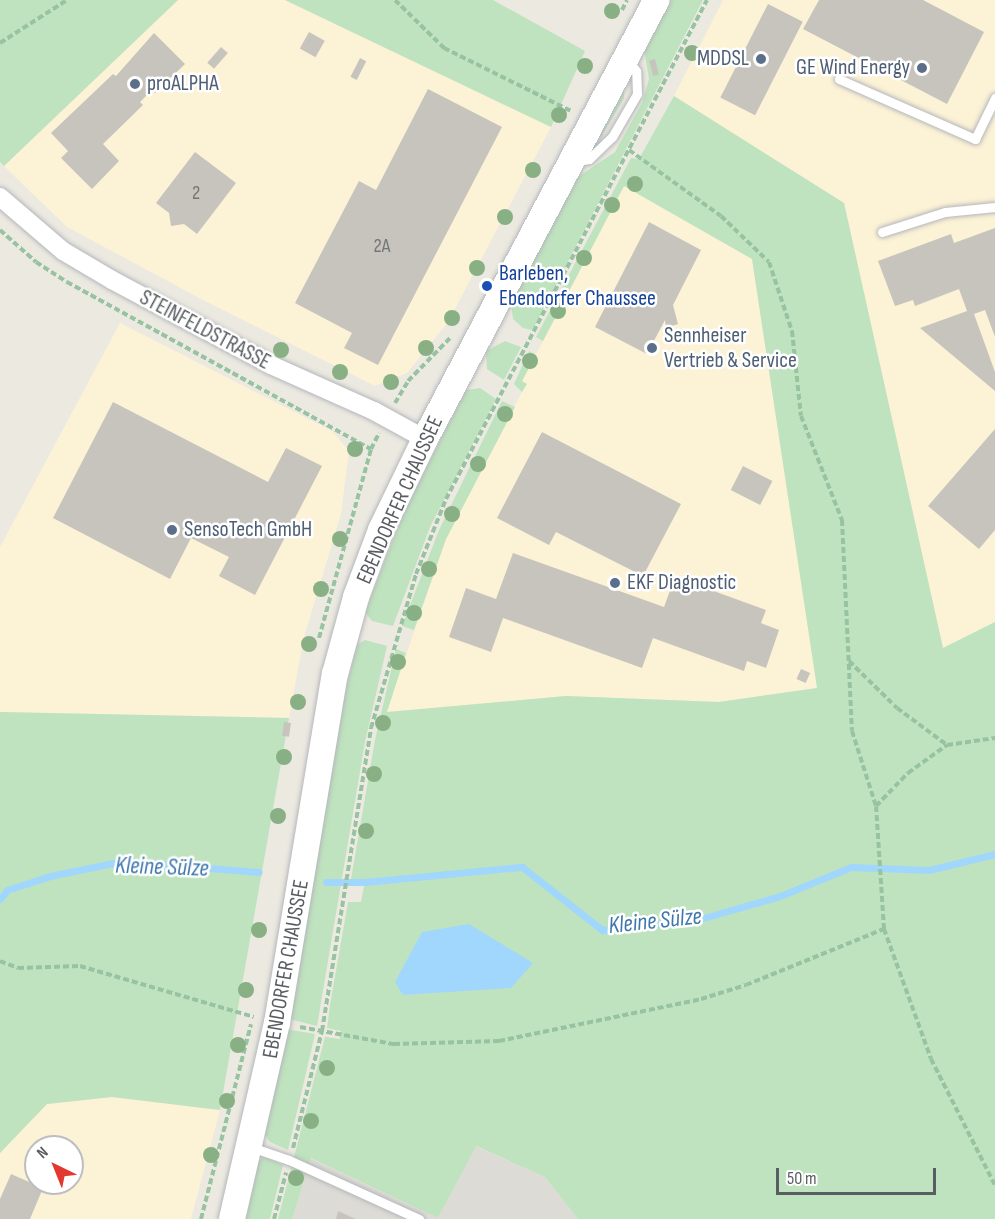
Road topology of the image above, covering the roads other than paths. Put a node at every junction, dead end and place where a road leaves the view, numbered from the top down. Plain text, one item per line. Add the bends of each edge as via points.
1 (656, 0) edge
2 (839, 79) dead end
3 (995, 98) edge
4 (0, 197) edge
5 (995, 207) edge
6 (882, 232) dead end
7 (425, 439) junction
8 (251, 1147) junction
9 (232, 1219) edge
10 (419, 1219) edge

1 - 7 main road, EBENDORFER CHAUSSEE
2 - 3 lane via 975,139
4 - 7 street, STEINFELDSTRASSE via 44,237 80,262 229,343
5 - 6 lane via 945,212
7 - 8 main road, EBENDORFER CHAUSSEE via 381,530 343,640 278,1023
8 - 9 main road, EBENDORFER CHAUSSEE
8 - 10 lane via 290,1160

